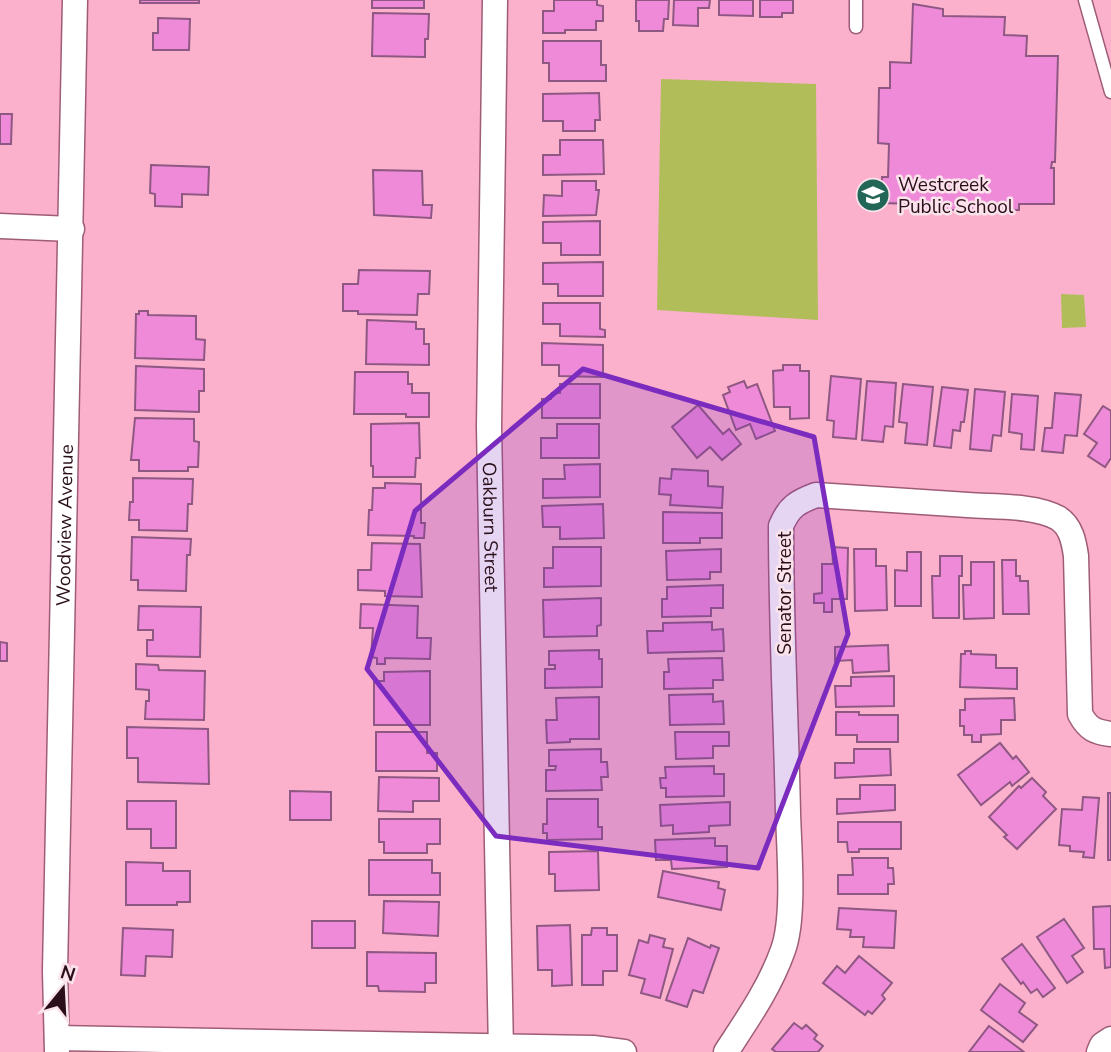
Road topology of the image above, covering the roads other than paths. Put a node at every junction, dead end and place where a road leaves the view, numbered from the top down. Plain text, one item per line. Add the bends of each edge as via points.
1 (75, 0) edge
2 (495, 0) edge
3 (856, 0) edge
4 (1085, 0) edge
5 (856, 27) dead end
6 (1111, 92) edge
7 (0, 226) edge
8 (72, 229) junction
9 (1111, 734) edge
10 (1111, 1039) edge
11 (57, 1045) edge
12 (501, 1050) edge
13 (624, 1052) edge
14 (726, 1052) edge
15 (1099, 1052) edge

1 - 8 street, Woodview Avenue
2 - 12 street, Oakburn Street via 489,427
3 - 5 lane
4 - 6 lane
7 - 8 street
8 - 11 street, Woodview Avenue
9 - 14 street, Senator Street via 1095,732 1080,714 1076,556 1066,524 1057,517 1005,508 817,495 799,501 781,526 788,929 773,972
10 - 15 street
11 - 12 street
12 - 13 street

